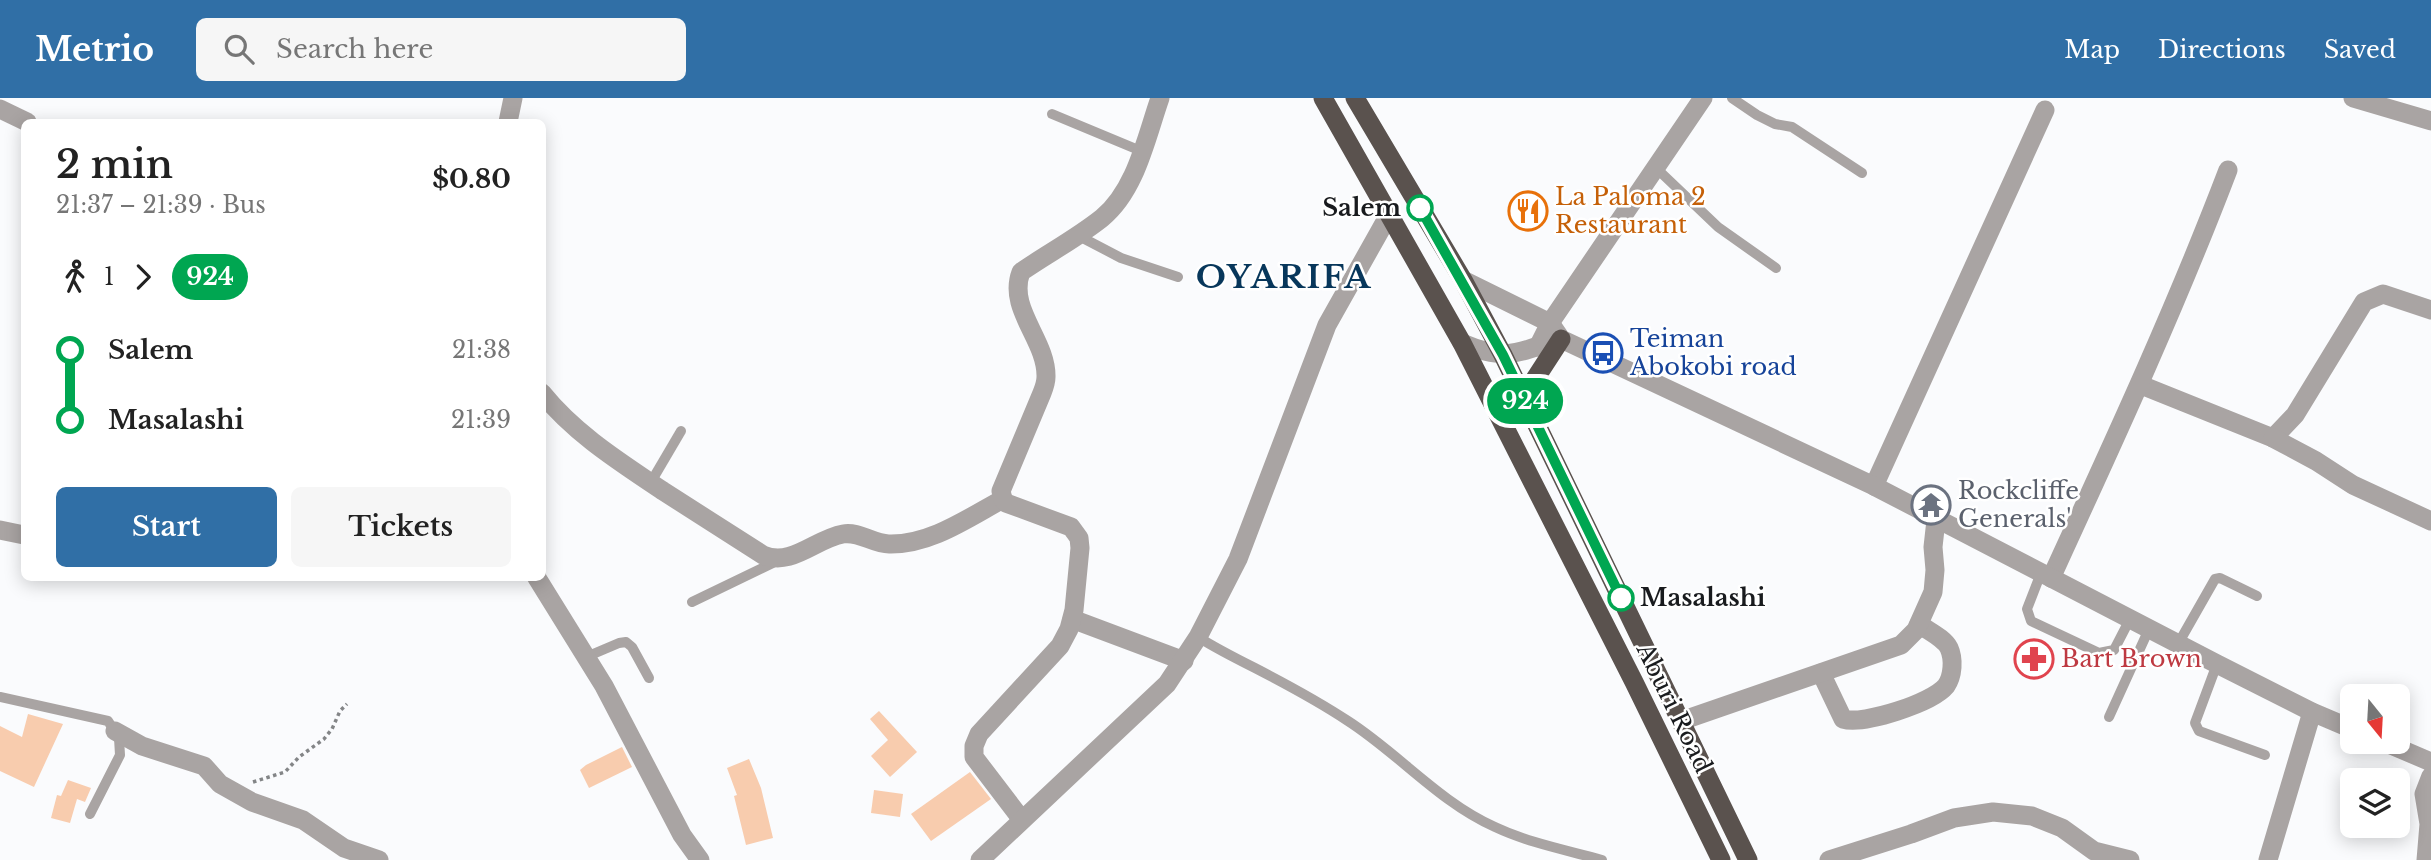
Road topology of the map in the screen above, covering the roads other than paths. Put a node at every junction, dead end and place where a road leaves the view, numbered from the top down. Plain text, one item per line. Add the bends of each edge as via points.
1 (513, 98) edge
2 (1160, 98) edge
3 (1323, 98) edge
4 (1355, 98) edge
5 (1703, 98) edge
6 (1732, 98) edge
7 (2353, 98) edge
8 (0, 110) edge
9 (2045, 110) dead end
10 (1052, 114) dead end
11 (21, 119) edge
12 (509, 119) edge
13 (2431, 121) edge
14 (1141, 151) junction
15 (1655, 167) junction
16 (2228, 170) dead end
17 (1862, 173) dead end
18 (1390, 213) junction
19 (1076, 235) junction
20 (1776, 268) dead end
21 (1178, 277) dead end
22 (1462, 280) junction
23 (2431, 310) edge
24 (1555, 331) junction
25 (1462, 343) junction
26 (1503, 355) junction
27 (2141, 385) junction
28 (546, 398) edge
29 (1528, 406) junction
30 (681, 431) dead end
31 (2273, 438) junction
32 (651, 482) junction
33 (1874, 486) junction
34 (1003, 499) junction
35 (1937, 520) junction
36 (2431, 521) edge
37 (0, 530) edge
38 (21, 534) edge
39 (783, 559) junction
40 (2046, 575) junction
41 (539, 581) edge
42 (2257, 596) dead end
43 (692, 602) dead end
44 (1072, 619) junction
45 (2130, 619) junction
46 (1919, 624) junction
47 (2148, 629) junction
48 (1198, 637) junction
49 (2178, 644) junction
50 (586, 657) junction
51 (1184, 661) junction
52 (2217, 664) junction
53 (1821, 673) junction
54 (649, 678) dead end
55 (0, 697) edge
56 (2312, 712) junction
57 (2109, 717) dead end
58 (1681, 721) junction
59 (2340, 724) edge
60 (115, 731) junction
61 (2410, 753) edge
62 (2265, 755) dead end
63 (2431, 762) edge
64 (2431, 776) edge
65 (90, 814) dead end
66 (1022, 820) junction
67 (379, 860) edge
68 (700, 860) edge
69 (980, 860) edge
70 (1602, 860) edge
71 (1721, 860) edge
72 (1748, 860) edge
73 (1829, 860) edge
74 (2130, 860) edge
75 (2268, 860) edge
76 (2426, 860) edge

1 - 12 street
2 - 14 street
3 - 18 highway, Aburi Road
4 - 22 highway, Aburi Road
5 - 15 street
6 - 17 lane via 1756,115 1791,127
7 - 13 street
8 - 11 street
9 - 33 street
10 - 14 lane
14 - 19 street via 1121,196
15 - 20 lane via 1718,227
15 - 24 street
16 - 27 street
18 - 25 highway, Aburi Road
18 - 48 street via 1328,325 1238,559
19 - 21 lane via 1121,258
19 - 34 street via 1021,272 1016,284 1046,378 1001,491
22 - 24 street
22 - 26 highway, Aburi Road
23 - 31 street via 2383,294 2364,302 2295,415
24 - 26 street via 1538,347
24 - 29 highway
24 - 33 street
25 - 26 street
25 - 71 highway, Aburi Road
26 - 29 highway, Aburi Road
27 - 31 street
27 - 40 street
28 - 32 street via 587,438
29 - 58 highway, Aburi Road
30 - 32 lane
31 - 36 street via 2353,485
32 - 39 street via 763,555
33 - 35 street
34 - 39 street via 939,534 916,541 888,544 853,533
34 - 44 street via 1076,533 1080,548
35 - 40 street
35 - 46 street via 1933,592
37 - 38 street
39 - 43 lane
40 - 45 street
40 - 45 lane via 2027,609 2031,621 2106,653 2114,650
41 - 50 street
42 - 49 lane via 2215,579
44 - 51 street
44 - 66 street via 1060,646 979,734 974,746 974,757
45 - 47 street
46 - 53 street via 1901,645
46 - 53 street via 1947,645 1951,654 1950,678 1931,697 1852,722 1843,719
47 - 49 street
47 - 57 lane
48 - 51 street
48 - 70 lane via 1348,720 1410,770 1494,827
49 - 52 street
50 - 54 lane via 626,642
50 - 68 street
51 - 66 street via 1167,684
52 - 56 street
52 - 62 lane via 2196,727
53 - 58 street
55 - 60 lane via 108,721
56 - 59 street
56 - 75 street
58 - 72 highway, Aburi Road
60 - 65 lane via 120,755
60 - 67 street via 142,746 204,766 219,784 252,802 303,820 344,848
61 - 63 street
64 - 76 street via 2424,794 2429,824
66 - 69 street
73 - 74 street via 1954,818 1993,812 2032,816 2062,828 2095,851

